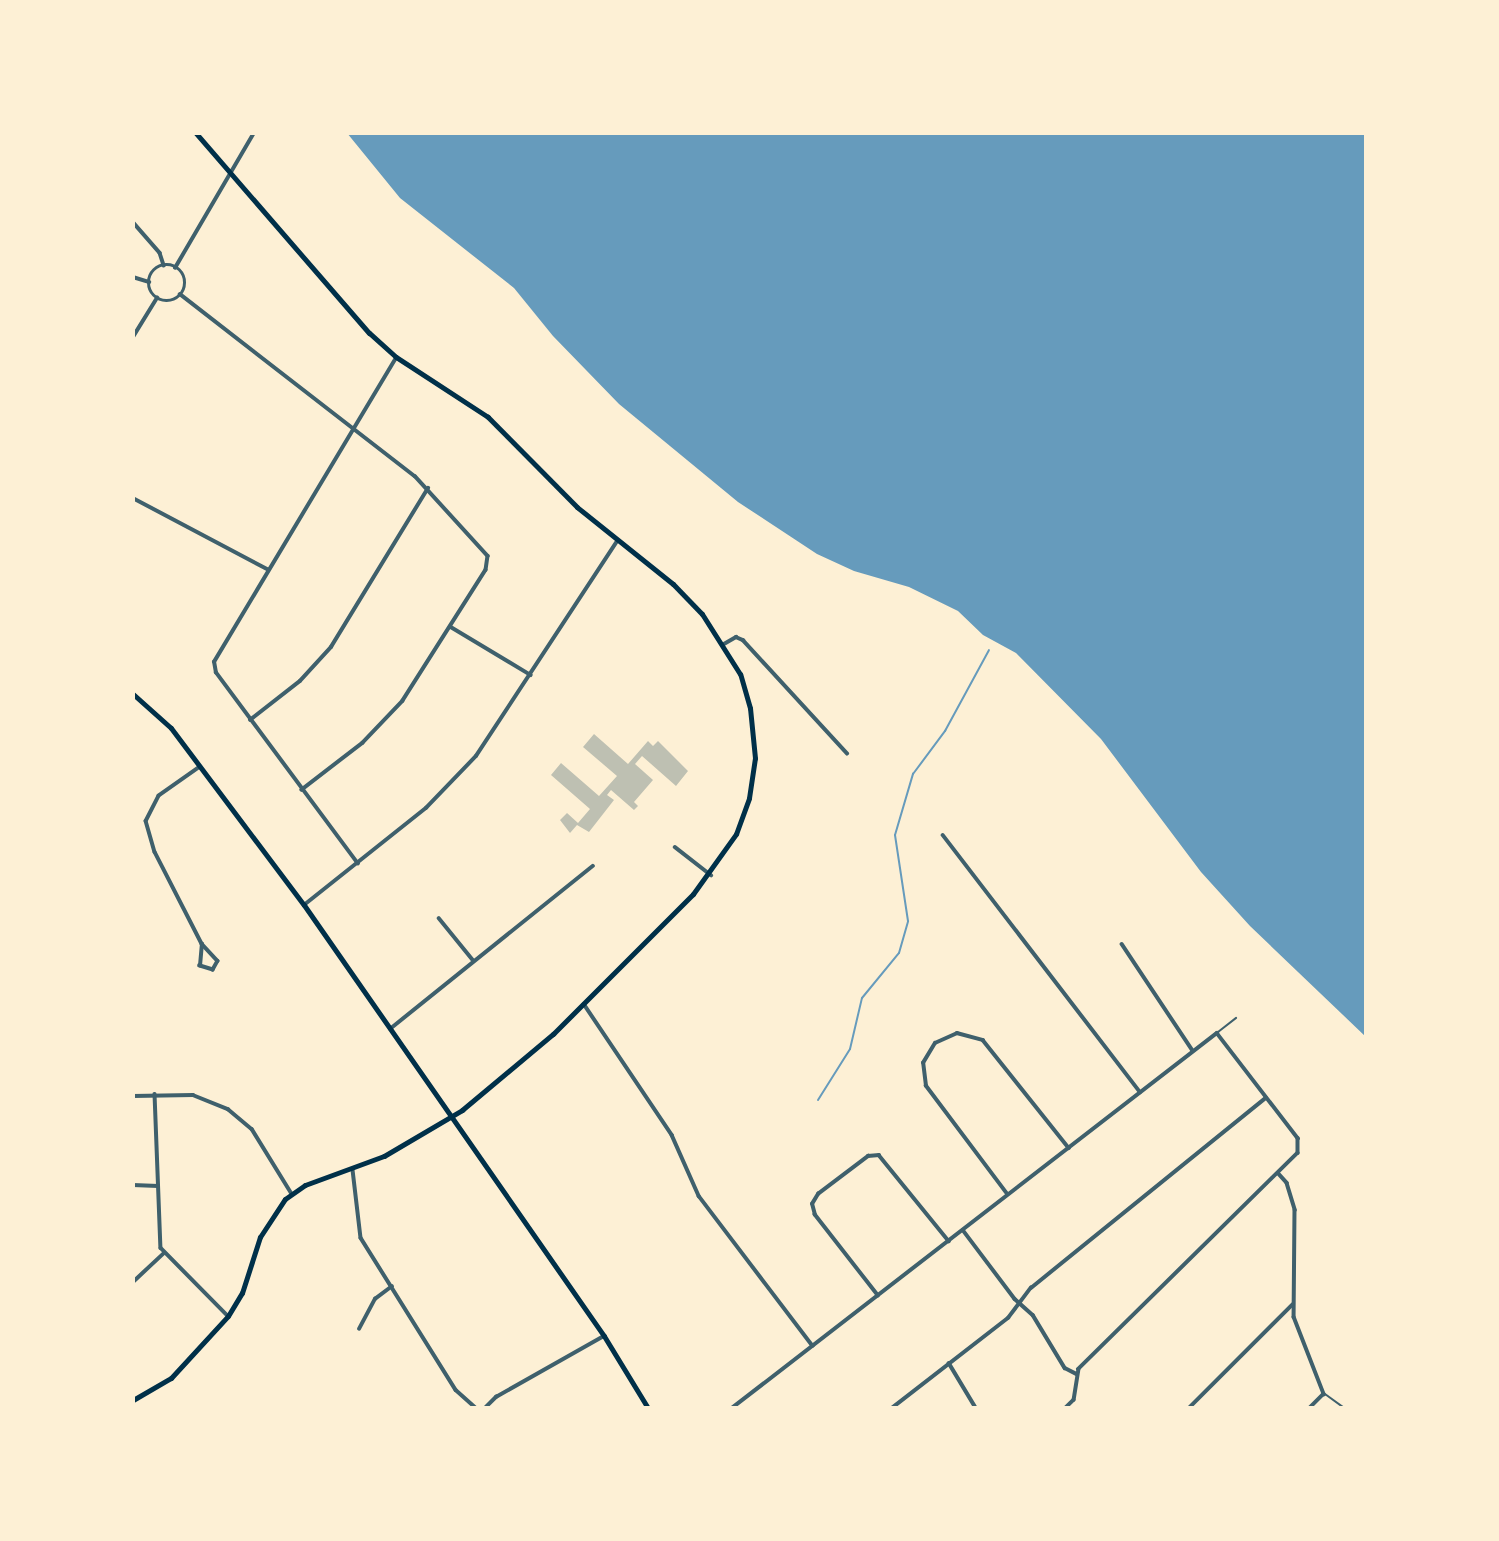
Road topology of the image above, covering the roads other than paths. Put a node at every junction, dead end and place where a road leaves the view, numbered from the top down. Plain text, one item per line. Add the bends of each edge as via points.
1 (196, 133) edge
2 (254, 133) edge
3 (231, 174) junction
4 (133, 222) edge
5 (164, 265) junction
6 (175, 268) junction
7 (133, 277) edge
8 (149, 282) junction
9 (180, 294) junction
10 (157, 299) junction
11 (133, 337) edge
12 (396, 357) junction
13 (351, 430) junction
14 (428, 488) junction
15 (133, 498) edge
16 (617, 541) junction
17 (268, 569) junction
18 (451, 627) junction
19 (724, 644) junction
20 (531, 675) junction
21 (133, 694) edge
22 (250, 720) junction
23 (847, 753) dead end
24 (200, 767) junction
25 (302, 790) junction
26 (943, 835) dead end
27 (675, 847) dead end
28 (358, 864) junction
29 (593, 866) dead end
30 (711, 875) junction
31 (304, 905) junction
32 (439, 918) dead end
33 (202, 944) junction
34 (1122, 944) dead end
35 (472, 960) junction
36 (584, 1004) junction
37 (1236, 1018) dead end
38 (390, 1029) junction
39 (1217, 1033) junction
40 (1193, 1051) junction
41 (1141, 1092) junction
42 (155, 1094) junction
43 (133, 1096) edge
44 (1266, 1098) junction
45 (450, 1116) junction
46 (1069, 1148) junction
47 (353, 1170) junction
48 (1279, 1174) junction
49 (133, 1185) edge
50 (158, 1186) junction
51 (292, 1194) junction
52 (1008, 1194) junction
53 (963, 1230) junction
54 (949, 1241) junction
55 (163, 1254) junction
56 (133, 1282) edge
57 (392, 1286) junction
58 (878, 1296) junction
59 (1020, 1303) junction
60 (1292, 1305) junction
61 (228, 1316) junction
62 (359, 1329) dead end
63 (604, 1336) junction
64 (813, 1346) junction
65 (950, 1363) junction
66 (1077, 1374) junction
67 (1324, 1394) junction
68 (133, 1400) edge
69 (1311, 1407) edge
70 (476, 1408) edge
71 (485, 1408) edge
72 (648, 1408) edge
73 (733, 1408) edge
74 (891, 1408) edge
75 (976, 1408) edge
76 (1066, 1408) edge
77 (1189, 1408) edge
78 (1344, 1408) edge

1 - 3 main road
2 - 3 street
3 - 6 street
3 - 12 main road via 369,333
4 - 5 street via 160,253
5 - 6 street
5 - 8 street
6 - 9 street via 184,281
7 - 8 street
8 - 10 street
9 - 10 street via 170,301
9 - 13 street
10 - 11 street
12 - 13 street
12 - 16 main road via 488,417 557,489
13 - 14 street
13 - 17 street
14 - 18 street via 484,549 488,567
14 - 22 street via 331,647 300,681
15 - 17 street
16 - 19 main road via 690,600
16 - 20 street
17 - 22 street via 216,656 216,673
18 - 20 street
18 - 25 street via 415,686 386,721
19 - 23 street via 736,637 743,640
19 - 30 main road via 746,691 754,758 742,818
20 - 28 street via 491,737 460,774
21 - 24 main road via 171,728
22 - 25 street
24 - 31 main road
24 - 33 street via 159,796 146,821 155,852
25 - 28 street
26 - 41 street
27 - 30 street
28 - 31 street
29 - 35 street
30 - 36 main road
31 - 38 main road
32 - 35 street
33 - 33 street via 200,966 213,970 218,961
34 - 40 street
35 - 38 street
36 - 45 main road
36 - 64 street via 672,1135 699,1195
37 - 39 lane
38 - 45 main road
39 - 40 street
39 - 44 street
40 - 41 street
41 - 46 street
42 - 43 street
42 - 50 street
42 - 51 street via 193,1095 234,1114 252,1129
44 - 48 street via 1300,1146
44 - 59 street via 1031,1287
45 - 47 main road
45 - 63 main road
46 - 52 street
46 - 52 street via 983,1040 957,1033 935,1043 923,1063 926,1087
47 - 51 main road
47 - 57 street via 357,1227
48 - 60 street via 1287,1183 1295,1210
48 - 66 street
49 - 50 street
50 - 55 street
51 - 61 main road via 260,1237 242,1293
52 - 53 street
53 - 54 street
53 - 59 street
54 - 58 street
54 - 58 street via 879,1155 868,1156 818,1194 813,1204 815,1215
55 - 56 street
55 - 61 street
57 - 62 street via 374,1300
57 - 70 street via 456,1390
58 - 64 street
59 - 65 street via 1008,1318
59 - 66 street via 1033,1315 1065,1368
60 - 67 street
60 - 77 street
61 - 68 main road via 171,1378
63 - 71 street via 496,1397
63 - 72 main road
64 - 73 street
65 - 74 street
65 - 75 street
66 - 76 street via 1074,1399
67 - 69 street
67 - 78 lane

